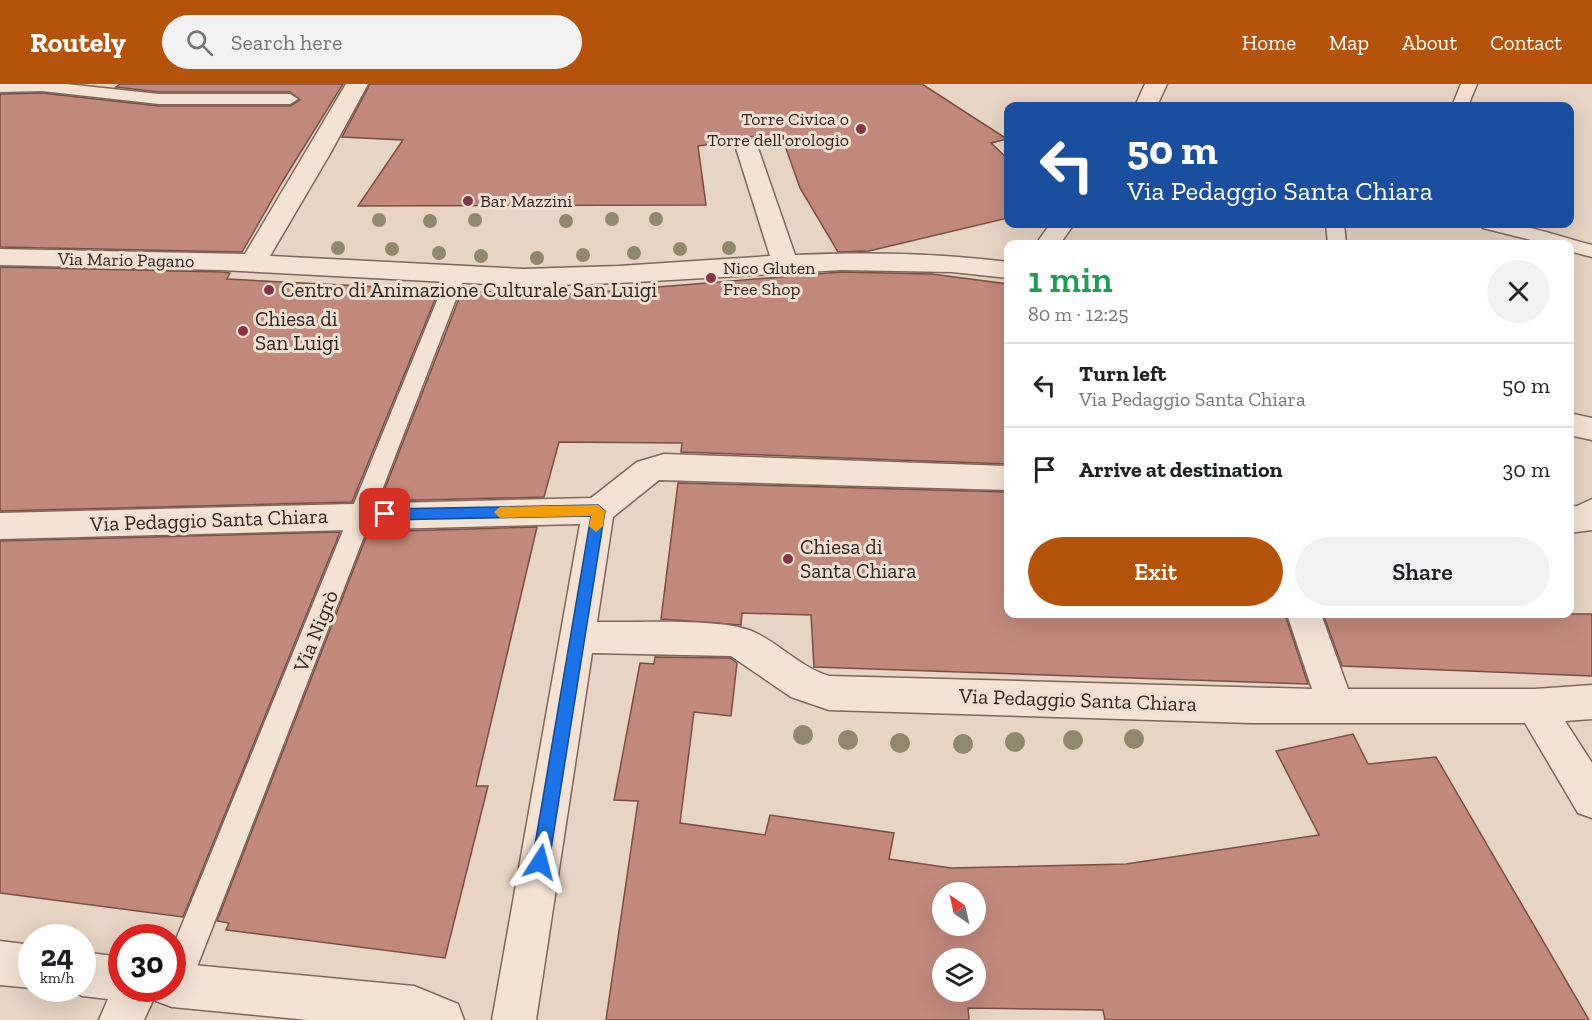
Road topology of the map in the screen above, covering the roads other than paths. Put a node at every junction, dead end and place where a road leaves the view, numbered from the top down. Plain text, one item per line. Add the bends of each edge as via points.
1 (1156, 84) edge
2 (1469, 84) edge
3 (0, 87) edge
4 (286, 94) edge
5 (348, 94) edge
6 (1148, 102) edge
7 (1462, 102) edge
8 (746, 145) dead end
9 (1504, 228) edge
10 (1550, 240) edge
11 (1574, 246) edge
12 (1592, 251) edge
13 (0, 257) edge
14 (253, 263) junction
15 (786, 265) junction
16 (1004, 270) edge
17 (456, 276) junction
18 (1004, 478) edge
19 (598, 511) junction
20 (1592, 512) edge
21 (362, 515) junction
22 (1574, 520) edge
23 (0, 526) edge
24 (1305, 618) edge
25 (578, 637) junction
26 (1592, 702) edge
27 (1336, 706) junction
28 (1535, 706) junction
29 (1592, 799) edge
30 (186, 927) edge
31 (0, 963) edge
32 (18, 966) edge
33 (186, 988) edge
34 (142, 1002) edge
35 (121, 1020) edge
36 (442, 1020) edge
37 (514, 1020) edge

1 - 6 street
2 - 7 lane
3 - 4 lane via 42,86 159,99
5 - 14 street
8 - 15 street
9 - 10 lane
11 - 12 lane
13 - 14 street, Via Mario Pagano
14 - 17 street, Via Mario Pagano
15 - 16 street, Via Mario Pagano via 904,259
15 - 17 street, Via Mario Pagano via 566,277
17 - 21 lane, Via Nigrò
18 - 19 street via 664,466 648,471
19 - 21 street, Via Pedaggio Santa Chiara
19 - 25 street
20 - 22 street via 1585,519
21 - 23 street, Via Pedaggio Santa Chiara
21 - 30 lane, Via Nigrò
24 - 27 street
25 - 27 street, Via Pedaggio Santa Chiara via 731,640 742,643 804,685 829,693
25 - 37 street
26 - 28 street, Via Pedaggio Santa Chiara
27 - 28 street, Via Pedaggio Santa Chiara
28 - 29 street
31 - 32 street
33 - 36 street via 414,1008
34 - 35 street, Via Nigrò

